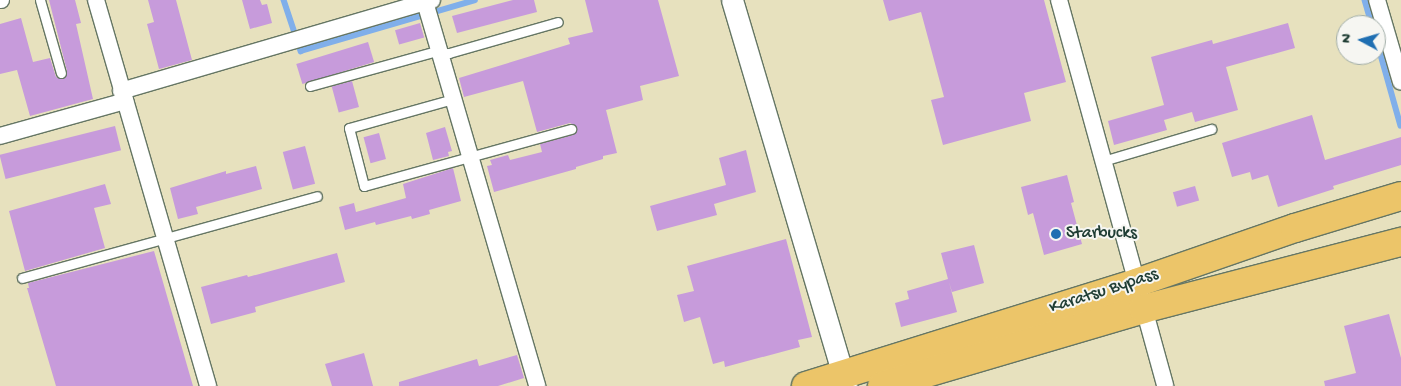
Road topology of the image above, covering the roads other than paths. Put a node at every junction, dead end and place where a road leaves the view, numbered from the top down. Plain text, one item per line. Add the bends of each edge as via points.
1 (40, 0) edge
2 (96, 0) edge
3 (732, 0) edge
4 (1059, 0) edge
5 (1377, 0) edge
6 (428, 1) edge
7 (558, 22) dead end
8 (440, 53) junction
9 (61, 73) dead end
10 (1401, 82) edge
11 (310, 86) dead end
12 (123, 96) junction
13 (454, 99) junction
14 (571, 129) dead end
15 (1211, 129) dead end
16 (0, 136) edge
17 (470, 157) junction
18 (1103, 161) junction
19 (317, 196) dead end
20 (1401, 196) edge
21 (165, 239) junction
22 (1401, 242) edge
23 (22, 278) dead end
24 (1136, 283) junction
25 (1143, 310) junction
26 (844, 381) edge
27 (208, 386) edge
28 (537, 386) edge
29 (806, 386) edge
30 (882, 386) edge
31 (1166, 386) edge

1 - 9 lane
2 - 12 street
3 - 26 street
4 - 18 street
5 - 10 street
6 - 8 street
6 - 12 street
7 - 8 lane
8 - 11 lane via 433,52
8 - 13 street
12 - 16 street
12 - 21 street
13 - 17 street
13 - 17 lane via 349,128 364,186
14 - 17 lane
15 - 18 lane
17 - 28 street
18 - 24 street
19 - 21 lane
20 - 24 highway, Karatsu Bypass via 1295,228
21 - 23 lane
21 - 27 street
22 - 25 highway, Karatsu Bypass
24 - 25 street
24 - 26 highway, Karatsu Bypass
25 - 30 highway, Karatsu Bypass
25 - 31 street
26 - 29 highway, Karatsu Bypass

